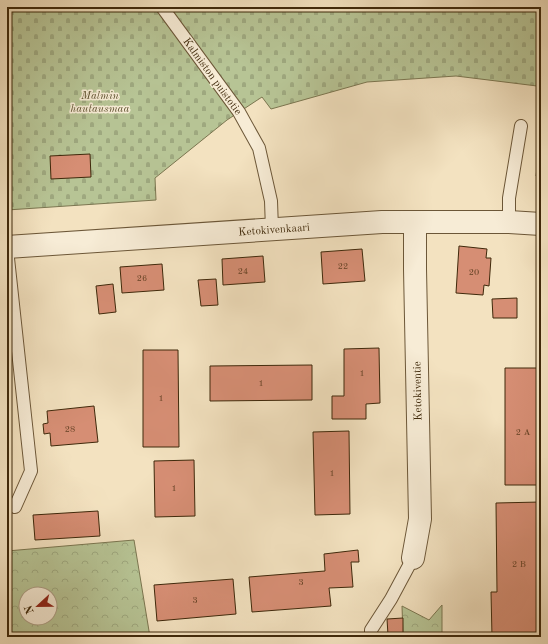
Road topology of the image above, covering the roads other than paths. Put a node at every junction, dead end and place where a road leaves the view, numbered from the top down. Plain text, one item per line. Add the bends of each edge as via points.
1 (162, 7) edge
2 (521, 126) dead end
3 (415, 222) junction
4 (509, 222) junction
5 (541, 224) edge
6 (272, 229) junction
7 (7, 248) edge
8 (15, 506) dead end
9 (413, 558) joint
10 (371, 637) edge

1 - 6 lane, Kalmiston puistotie via 239,112 259,148 271,201
2 - 4 lane via 509,198
3 - 4 street, Ketokivenkaari
3 - 6 street, Ketokivenkaari
3 - 9 street, Ketokiventie via 420,519
4 - 5 street, Ketokivenkaari
6 - 7 street, Ketokivenkaari
7 - 8 lane via 31,471
9 - 10 lane via 371,630

